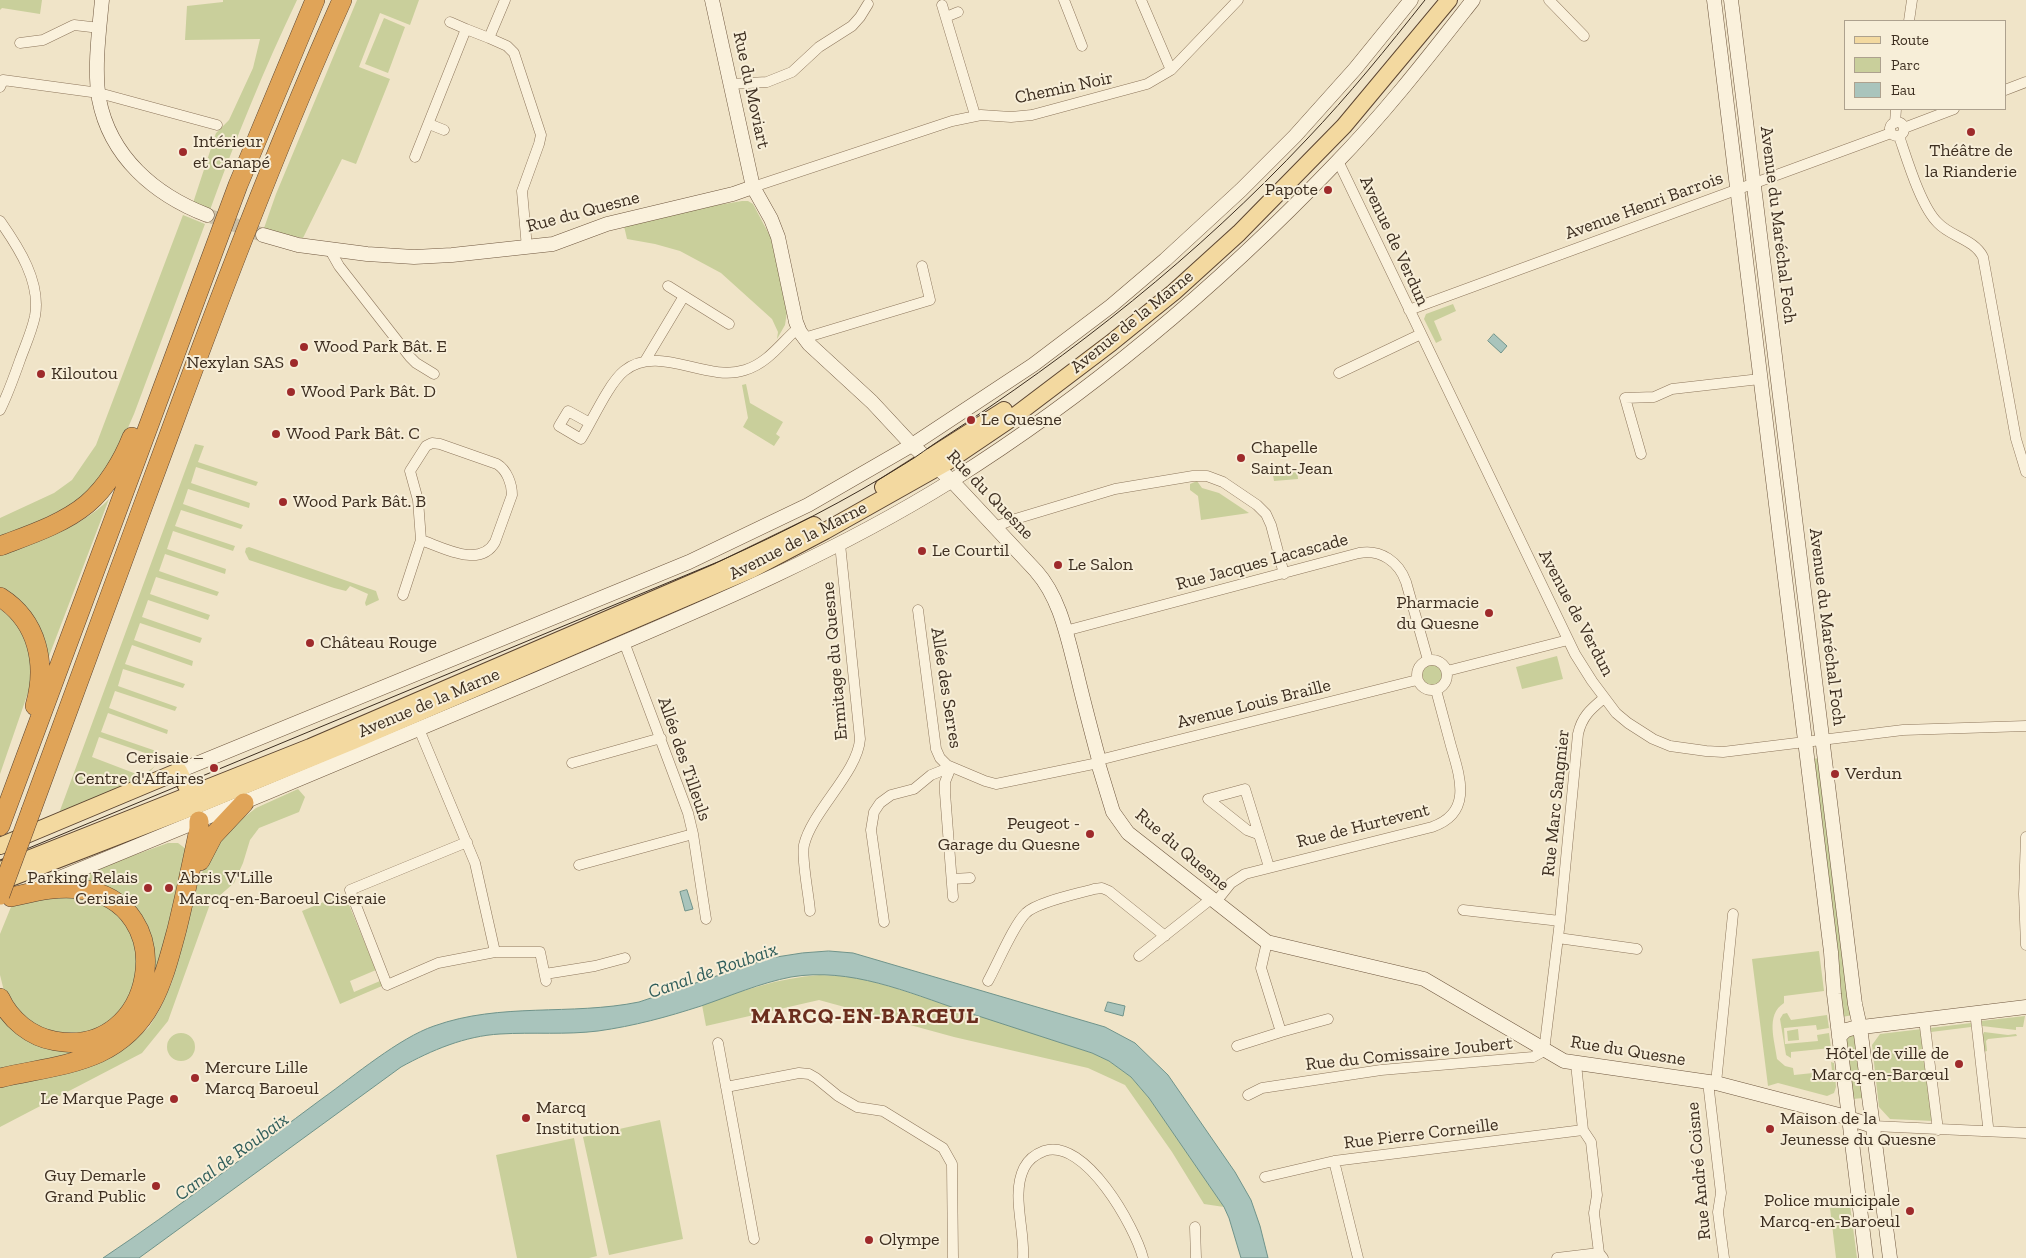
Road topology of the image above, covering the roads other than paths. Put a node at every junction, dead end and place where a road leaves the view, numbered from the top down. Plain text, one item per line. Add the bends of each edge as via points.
1 (102, 0) edge
2 (317, 0) edge
3 (342, 0) edge
4 (505, 0) edge
5 (712, 0) edge
6 (1064, 0) edge
7 (1141, 0) edge
8 (1238, 0) edge
9 (1411, 0) edge
10 (1438, 0) edge
11 (1449, 0) edge
12 (1473, 0) edge
13 (1549, 0) edge
14 (1714, 0) edge
15 (1731, 0) edge
16 (1912, 0) edge
17 (868, 4) dead end
18 (942, 6) dead end
19 (958, 12) dead end
20 (946, 16) junction
21 (1909, 20) edge
22 (450, 22) dead end
23 (100, 28) junction
24 (466, 29) junction
25 (1584, 36) dead end
26 (489, 38) junction
27 (20, 43) dead end
28 (1082, 46) dead end
29 (1171, 70) junction
30 (2026, 82) edge
31 (730, 84) junction
32 (0, 87) edge
33 (2006, 90) edge
34 (99, 93) junction
35 (1896, 110) edge
36 (1951, 110) edge
37 (975, 115) junction
38 (429, 124) junction
39 (217, 125) dead end
40 (444, 130) dead end
41 (1897, 130) junction
42 (416, 157) dead end
43 (1338, 161) junction
44 (1753, 183) junction
45 (753, 187) junction
46 (1738, 189) junction
47 (207, 215) tunnel mouth
48 (0, 221) edge
49 (262, 235) tunnel mouth
50 (527, 248) junction
51 (330, 250) junction
52 (212, 252) junction
53 (922, 266) dead end
54 (668, 286) dead end
55 (684, 296) junction
56 (1409, 310) junction
57 (729, 324) dead end
58 (801, 333) junction
59 (1420, 334) junction
60 (645, 361) junction
61 (1339, 373) dead end
62 (434, 374) dead end
63 (1760, 379) junction
64 (0, 410) edge
65 (590, 424) dead end
66 (912, 444) junction
67 (1641, 454) dead end
68 (933, 464) junction
69 (2026, 472) edge
70 (951, 480) junction
71 (995, 527) junction
72 (421, 540) junction
73 (840, 544) junction
74 (0, 546) edge
75 (1284, 574) junction
76 (403, 595) dead end
77 (0, 597) edge
78 (918, 610) dead end
79 (1065, 631) junction
80 (1568, 640) junction
81 (624, 642) junction
82 (1428, 660) junction
83 (1447, 671) junction
84 (1417, 680) junction
85 (1436, 690) junction
86 (1604, 698) junction
87 (2026, 726) edge
88 (419, 729) junction
89 (661, 738) junction
90 (1822, 740) junction
91 (1805, 741) junction
92 (1099, 761) junction
93 (572, 763) dead end
94 (951, 767) junction
95 (179, 771) junction
96 (9, 802) junction
97 (244, 803) junction
98 (195, 807) junction
99 (1, 825) edge
100 (693, 834) junction
101 (1258, 834) junction
102 (2026, 837) edge
103 (467, 842) junction
104 (0, 846) edge
105 (580, 865) dead end
106 (1269, 867) junction
107 (3, 873) edge
108 (970, 878) dead end
109 (952, 879) junction
110 (188, 890) junction
111 (953, 897) dead end
112 (3, 901) edge
113 (1213, 901) junction
114 (1463, 910) dead end
115 (810, 911) dead end
116 (1733, 914) dead end
117 (706, 919) dead end
118 (1560, 921) junction
119 (884, 922) dead end
120 (1165, 936) junction
121 (1558, 938) junction
122 (1267, 942) junction
123 (2026, 945) edge
124 (1637, 949) dead end
125 (494, 952) junction
126 (1139, 956) dead end
127 (626, 958) dead end
128 (988, 981) dead end
129 (0, 998) edge
130 (2026, 1007) edge
131 (1328, 1019) dead end
132 (1924, 1019) junction
133 (1976, 1020) dead end
134 (1860, 1027) junction
135 (1281, 1032) junction
136 (1839, 1037) junction
137 (718, 1043) dead end
138 (1237, 1046) dead end
139 (1544, 1051) junction
140 (1576, 1064) junction
141 (0, 1078) edge
142 (1712, 1083) junction
143 (726, 1086) junction
144 (1248, 1095) dead end
145 (1850, 1118) junction
146 (1872, 1126) junction
147 (1988, 1126) dead end
148 (1583, 1130) junction
149 (1938, 1130) junction
150 (2026, 1133) edge
151 (1334, 1161) junction
152 (1265, 1177) dead end
153 (1195, 1227) dead end
154 (754, 1239) dead end
155 (1199, 1251) edge
156 (1601, 1255) edge
157 (953, 1258) edge
158 (1023, 1258) edge
159 (1143, 1258) edge
160 (1358, 1258) edge
161 (1557, 1258) edge
162 (1724, 1258) edge
163 (1866, 1258) edge
164 (1890, 1258) edge

1 - 23 street
2 - 52 highway via 256,138
3 - 107 highway, bridge via 257,202 31,811
4 - 26 street
5 - 31 street, Rue du Moviart
6 - 28 street
7 - 29 street
8 - 29 street, Chemin Noir
9 - 66 street, Avenue de la Marne via 1295,136 1166,260 1033,365
10 - 68 main road, Avenue de la Marne via 1318,141 1209,249 1085,352
11 - 68 main road, Avenue de la Marne via 1344,126 1253,220 1196,272 1112,343 1012,418
12 - 43 street, Avenue de la Marne via 1408,82
13 - 25 street
14 - 46 street, Avenue du Maréchal Foch
15 - 44 street, Avenue du Maréchal Foch
16 - 21 street
17 - 31 street via 852,26 819,47 792,72 766,82
18 - 20 street
19 - 20 street
20 - 37 street
22 - 24 street
23 - 27 street via 74,25 38,42
23 - 34 street
24 - 26 street
24 - 38 street
26 - 50 street via 514,53 541,135 522,191
29 - 37 street, Chemin Noir via 1140,87 1039,114
30 - 33 street
31 - 45 street, Rue du Moviart
32 - 34 street via 3,80
34 - 39 street
34 - 47 street via 113,136 138,172 166,195
35 - 41 street
36 - 41 street, Avenue Henri Barrois
37 - 45 street, Chemin Noir
38 - 40 street
38 - 42 street
41 - 44 street, Avenue Henri Barrois
41 - 69 street via 1929,212 1941,227 1972,244 1983,257 2015,433
43 - 56 street, Avenue de Verdun
43 - 70 street, Avenue de la Marne via 1261,239 1148,338 1052,412
44 - 46 street, Avenue Henri Barrois
44 - 90 street, Avenue du Maréchal Foch
45 - 50 street, Rue du Quesne via 607,224 553,244
45 - 58 street via 778,237
46 - 56 street, Avenue Henri Barrois
46 - 63 street, Avenue du Maréchal Foch
48 - 64 street via 34,284 36,307 32,329
49 - 51 street, Rue du Quesne
50 - 51 street, Rue du Quesne via 429,256
51 - 62 street via 410,357
52 - 74 highway via 180,314 128,447 105,483 80,509
52 - 96 highway
53 - 58 street via 930,300
54 - 55 street
55 - 57 street
55 - 60 street
56 - 59 street, Avenue de Verdun
58 - 60 street via 756,366 740,372 715,373
58 - 66 street, Rue du Quesne
59 - 61 street, Avenue de Verdun
59 - 80 street, Avenue de Verdun
60 - 65 street via 628,368 618,377
63 - 67 street via 1667,390 1654,397 1625,398
63 - 91 street, Avenue du Maréchal Foch
66 - 68 street, Rue du Quesne
66 - 95 street, Avenue de la Marne via 808,505 689,562
68 - 70 street, Rue du Quesne
68 - 98 main road, Avenue de la Marne via 719,571 319,743
70 - 71 street, Rue du Quesne
70 - 73 street, Avenue de la Marne
71 - 75 street via 1115,489 1207,476 1223,482 1266,514
71 - 79 street, Rue du Quesne via 1046,582
72 - 72 street via 418,500 410,474 426,446 440,444 503,468 512,495 491,548 471,556
72 - 76 street
73 - 81 street, Avenue de la Marne via 723,601
73 - 115 street, Ermitage du Quesne via 860,739 856,757 804,844
75 - 79 street, Rue Jacques Lacascade
75 - 82 street, Rue Jacques Lacascade via 1364,552 1388,558 1404,576
77 - 96 highway via 15,608 29,626 40,659 37,697 19,754
78 - 94 street, Allée des Serres via 936,749 940,758
79 - 92 street, Rue du Quesne
80 - 83 street
80 - 86 street, Avenue de Verdun
81 - 88 street, Avenue de la Marne
81 - 89 street, Allée des Tilleuls
82 - 83 street via 1440,662
82 - 84 street via 1418,668
83 - 85 street via 1445,683
84 - 85 street via 1424,688
84 - 92 street, Avenue Louis Braille
85 - 106 street, Rue de Hurtevent via 1461,784 1459,802 1450,816 1432,827
86 - 91 street, Avenue de Verdun via 1628,724 1670,746 1723,752
86 - 118 street, Rue Marc Sangnier via 1587,713 1578,734
87 - 90 street, Avenue de Verdun via 1903,730
88 - 97 street, Avenue de la Marne
88 - 103 street
89 - 93 street
89 - 100 street, Allée des Tilleuls
90 - 91 street, Avenue de Verdun
90 - 134 street, Avenue du Maréchal Foch
91 - 136 street, Avenue du Maréchal Foch
92 - 94 street, Allée des Serres via 996,784
92 - 113 street, Rue du Quesne via 1113,812 1123,828
94 - 109 street, Allée des Serres via 945,793
94 - 119 street, Allée des Serres via 931,775 914,790 891,795 874,812 871,830
95 - 98 main road
95 - 104 main road, Avenue de la Marne
96 - 99 highway
97 - 98 street, Avenue de la Marne
97 - 110 highway via 210,840
98 - 107 main road, Avenue de la Marne
98 - 110 highway via 199,829
98 - 112 street, Avenue de la Marne
100 - 105 street
100 - 117 street, Allée des Tilleuls
101 - 101 street via 1245,789 1208,798 1251,832
101 - 106 street
102 - 123 street
103 - 125 street via 477,871
103 - 125 street via 350,890 387,985 438,963
106 - 113 street, Rue de Hurtevent via 1235,879
107 - 112 highway, bridge
108 - 109 street
109 - 111 street, Allée des Serres
110 - 141 highway via 162,981 150,1008 130,1032 108,1049 83,1059
112 - 129 highway via 67,888 105,896 124,910 138,927 146,948 145,978 137,1002 123,1021 93,1039 64,1043 28,1031 9,1013
113 - 120 street, Rue de Hurtevent
113 - 122 street, Rue du Quesne
114 - 118 street
116 - 142 street
118 - 121 street, Rue Marc Sangnier
120 - 126 street, Rue de Hurtevent
120 - 128 street via 1109,891 1094,889 1035,907 1026,913
121 - 124 street
121 - 139 street, Rue Marc Sangnier
122 - 135 street via 1261,968
122 - 139 street, Rue du Quesne via 1424,979
125 - 127 street via 540,952 546,978
130 - 132 street
131 - 135 street
132 - 134 street
132 - 149 street
133 - 147 street
134 - 136 street via 1848,1029
134 - 146 street, Avenue du Maréchal Foch
135 - 138 street
136 - 145 street, Avenue du Maréchal Foch
137 - 143 street
139 - 140 street, Rue du Quesne
139 - 144 street, Rue du Comissaire Joubert via 1533,1057 1360,1072 1262,1088
140 - 142 street, Rue du Quesne
140 - 148 street
142 - 145 street, Rue du Quesne
142 - 162 street, Rue André Coisne via 1721,1193 1718,1212
143 - 154 street
143 - 157 street via 809,1074 857,1107 883,1111 943,1148 952,1164
145 - 146 street, Rue du Quesne
145 - 163 street, Avenue du Maréchal Foch
146 - 149 street
146 - 164 street, Avenue du Maréchal Foch
148 - 151 street, Rue Pierre Corneille
148 - 156 street via 1591,1142 1597,1196 1594,1213
149 - 150 street
151 - 152 street, Rue Pierre Corneille
151 - 160 street
153 - 155 street
156 - 161 street
158 - 159 street via 1019,1202 1022,1175 1032,1158 1049,1150 1072,1156 1104,1185 1129,1223

